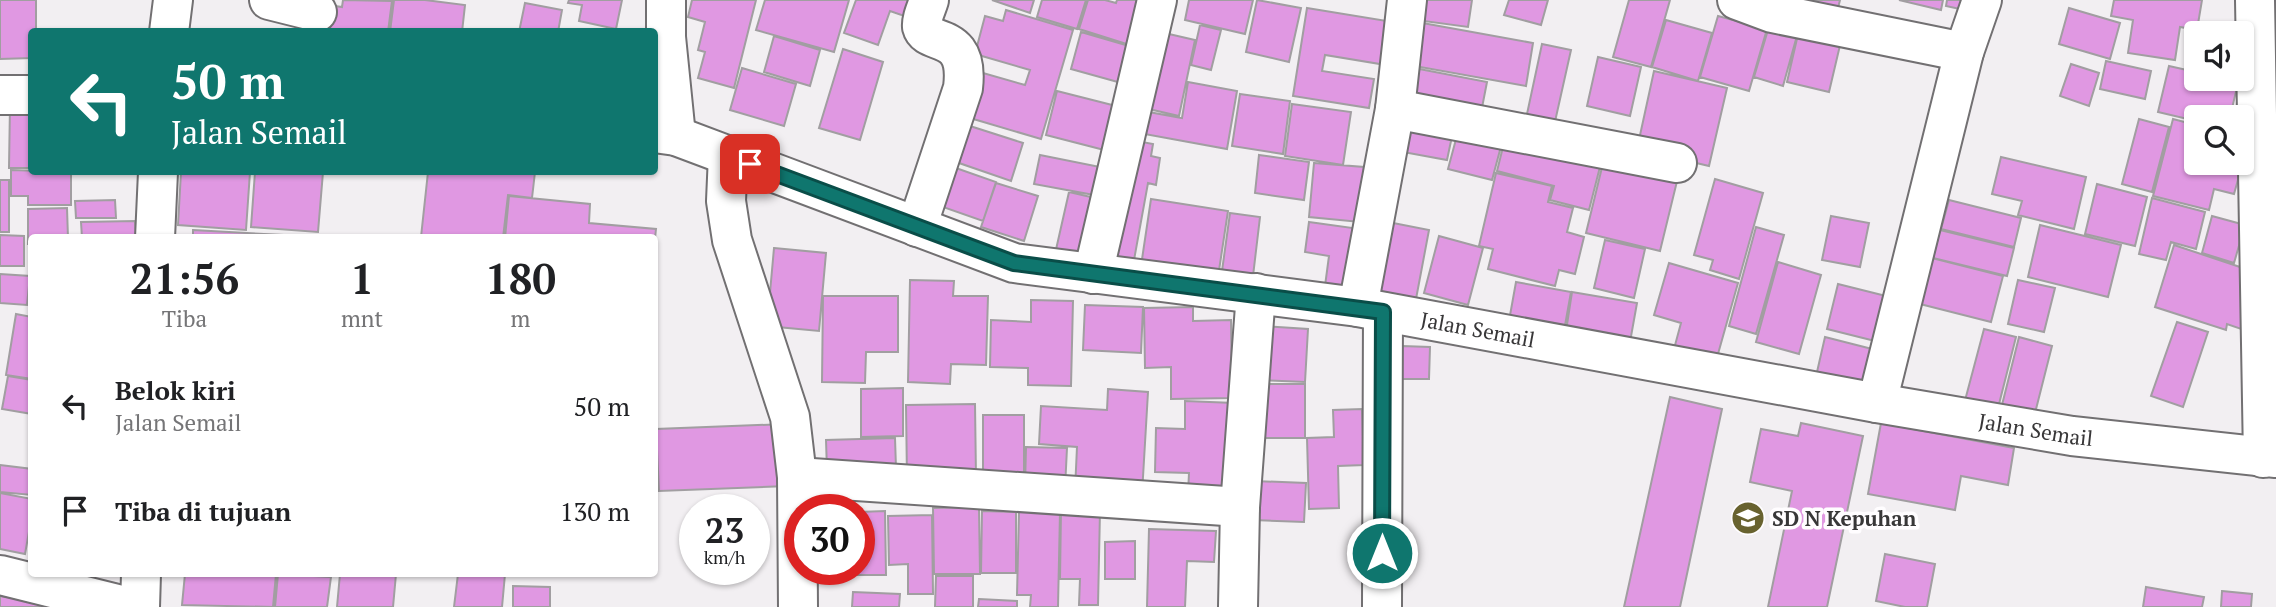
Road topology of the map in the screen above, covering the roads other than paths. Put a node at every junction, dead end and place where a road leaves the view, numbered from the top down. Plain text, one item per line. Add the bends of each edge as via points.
1 (173, 0) edge
2 (269, 0) edge
3 (666, 0) edge
4 (929, 0) edge
5 (1157, 0) edge
6 (1407, 0) edge
7 (1737, 0) edge
8 (1982, 0) edge
9 (2255, 0) edge
10 (2266, 0) edge
11 (2276, 1) edge
12 (317, 12) dead end
13 (170, 28) edge
14 (1964, 52) junction
15 (0, 95) edge
16 (28, 95) edge
17 (1395, 109) junction
18 (665, 135) edge
19 (728, 155) junction
20 (1676, 163) dead end
21 (158, 175) edge
22 (917, 227) junction
23 (155, 234) edge
24 (1093, 274) junction
25 (1256, 293) junction
26 (1370, 309) junction
27 (1877, 403) junction
28 (2269, 458) edge
29 (797, 478) junction
30 (1240, 507) junction
31 (0, 575) edge
32 (141, 577) edge
33 (129, 607) edge
34 (140, 607) edge
35 (798, 607) edge
36 (1238, 607) edge
37 (1381, 607) edge

1 - 13 street
2 - 12 street
3 - 18 street
4 - 22 street via 923,30 952,44 964,75
5 - 24 street
6 - 17 street
7 - 14 street via 1773,13
8 - 14 street
9 - 28 street
10 - 11 street
14 - 27 street
15 - 16 street
17 - 20 street
17 - 26 street
18 - 19 street, Jalan Semail
19 - 22 street, Jalan Semail
19 - 29 street via 726,201 732,240 790,417
21 - 23 street
22 - 24 street, Jalan Semail via 1014,263
24 - 25 street, Jalan Semail
25 - 26 street, Jalan Semail
25 - 30 street
26 - 27 street, Jalan Semail
26 - 37 street
27 - 28 street, Jalan Semail via 2073,436
29 - 30 street
29 - 35 street
30 - 36 street
31 - 33 street
32 - 34 street

